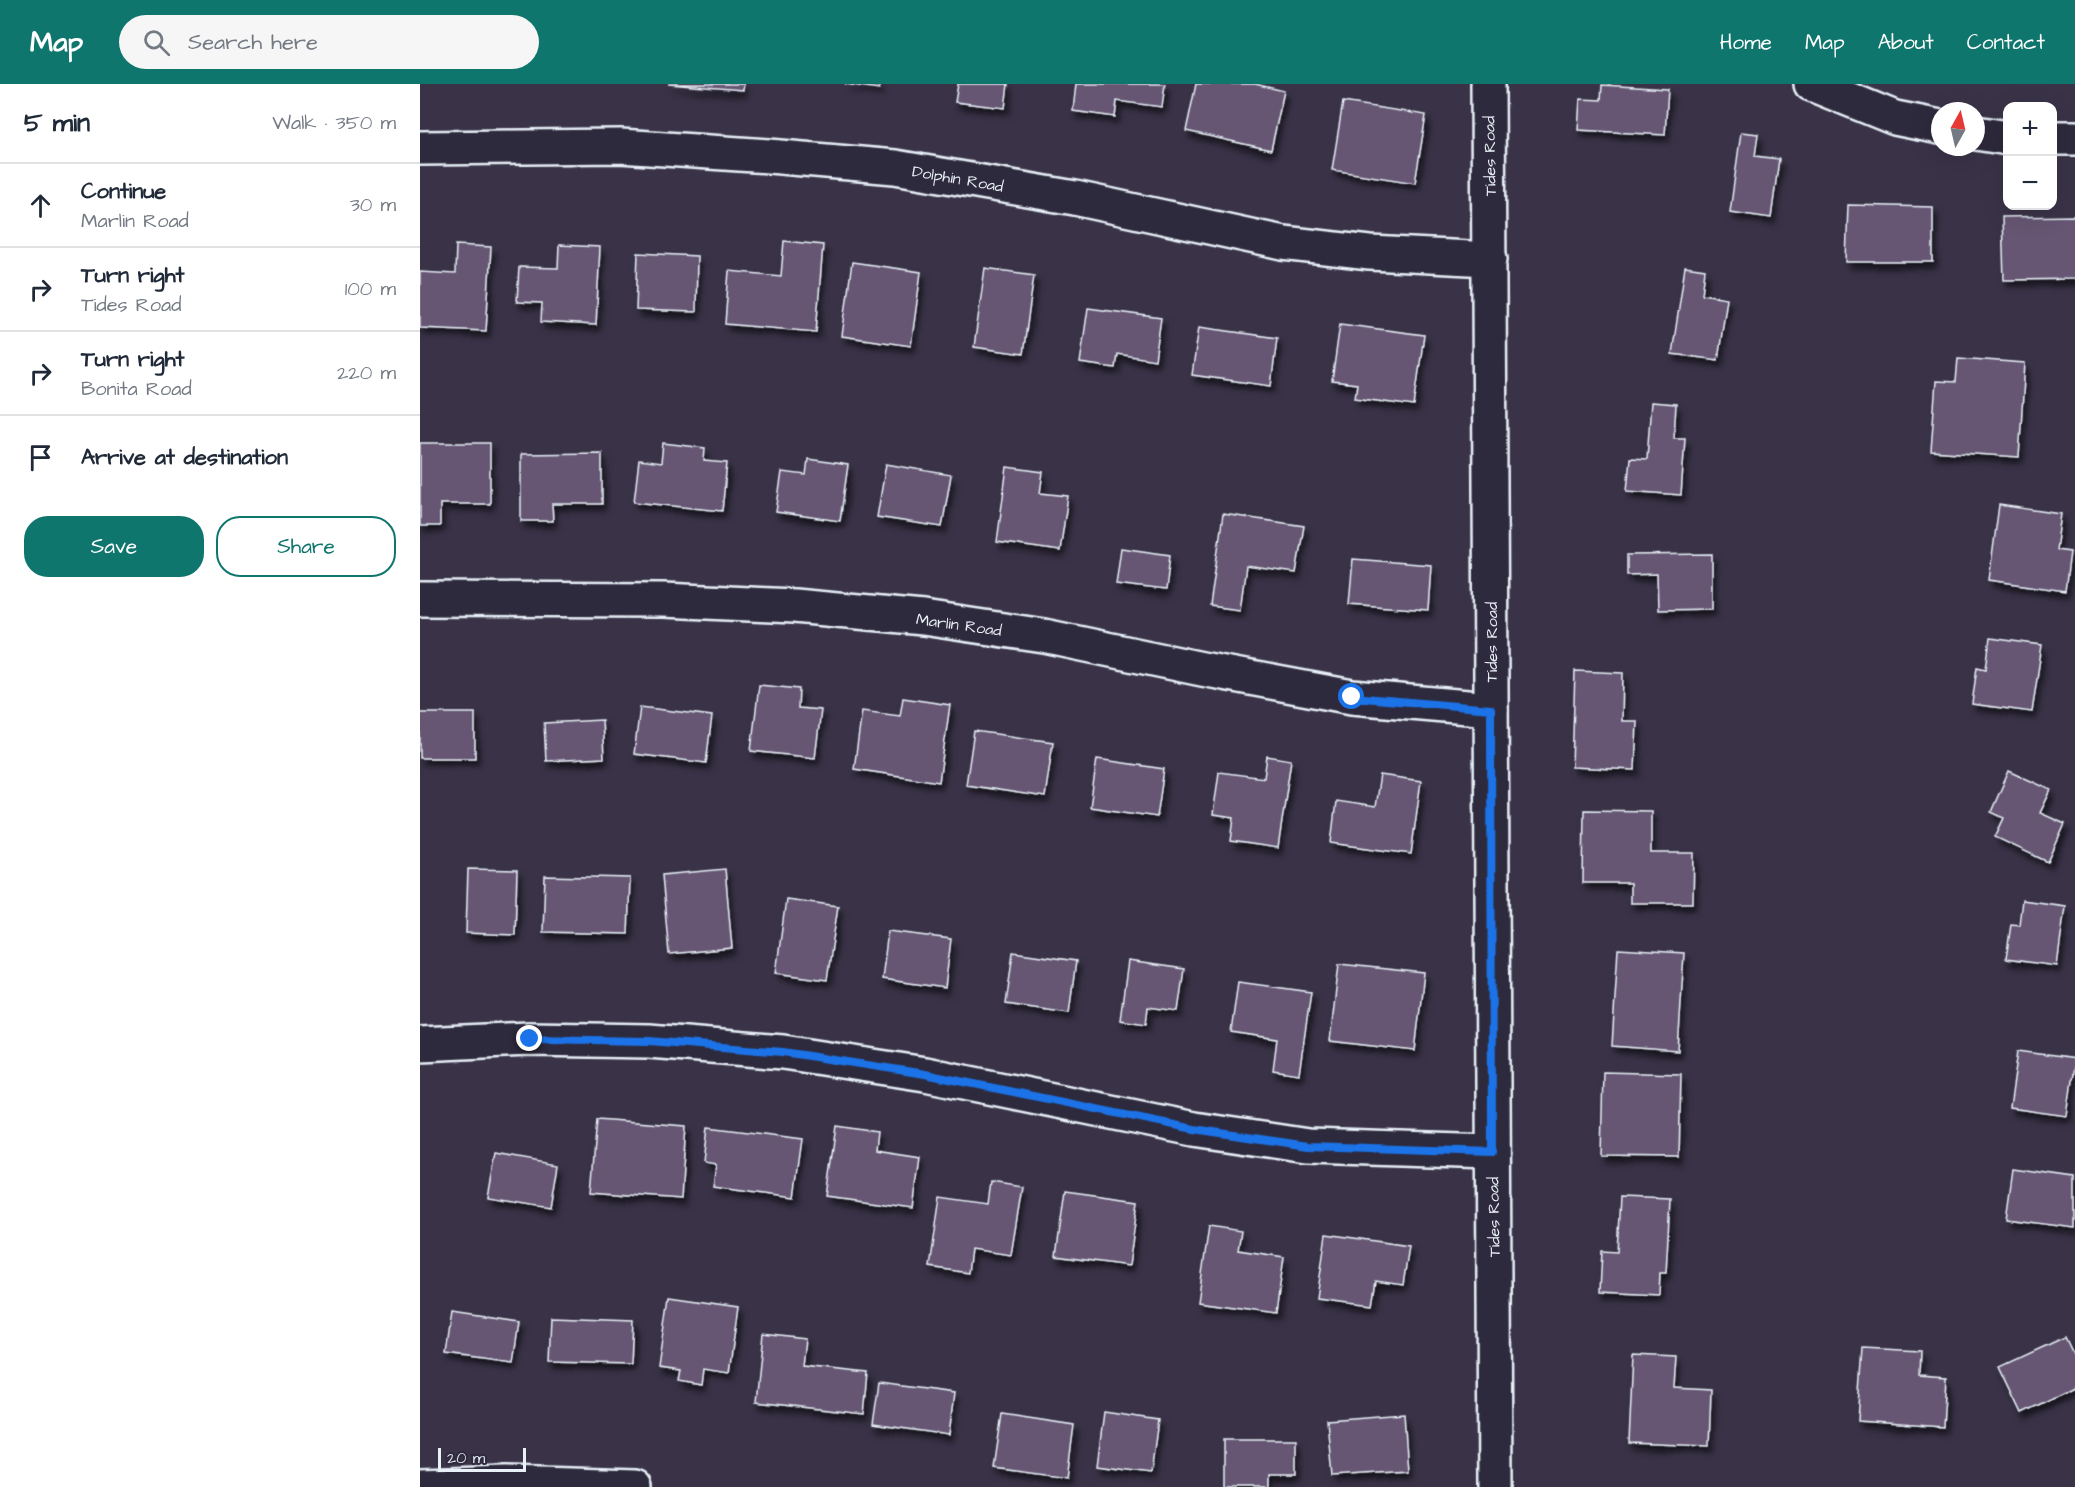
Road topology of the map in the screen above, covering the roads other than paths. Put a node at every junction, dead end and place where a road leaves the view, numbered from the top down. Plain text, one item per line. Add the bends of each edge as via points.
1 (1488, 84) edge
2 (1811, 84) edge
3 (1931, 124) edge
4 (1985, 134) edge
5 (2003, 137) edge
6 (2057, 138) edge
7 (2075, 138) edge
8 (420, 147) edge
9 (1490, 260) junction
10 (420, 599) edge
11 (1491, 709) junction
12 (420, 1044) edge
13 (1492, 1152) junction
14 (420, 1486) edge
15 (635, 1487) edge
16 (1495, 1487) edge

1 - 9 street, Tides Road
2 - 3 street via 1895,118
4 - 5 street
6 - 7 street
8 - 9 street, Dolphin Road via 620,146 895,167 1075,198 1282,243
9 - 11 street, Tides Road
10 - 11 street, Marlin Road via 663,600 911,617 1044,636 1352,697
11 - 13 street, Tides Road
12 - 13 street via 530,1039 649,1041 783,1052 925,1074 1194,1129 1308,1146
13 - 16 street, Tides Road
14 - 15 street

